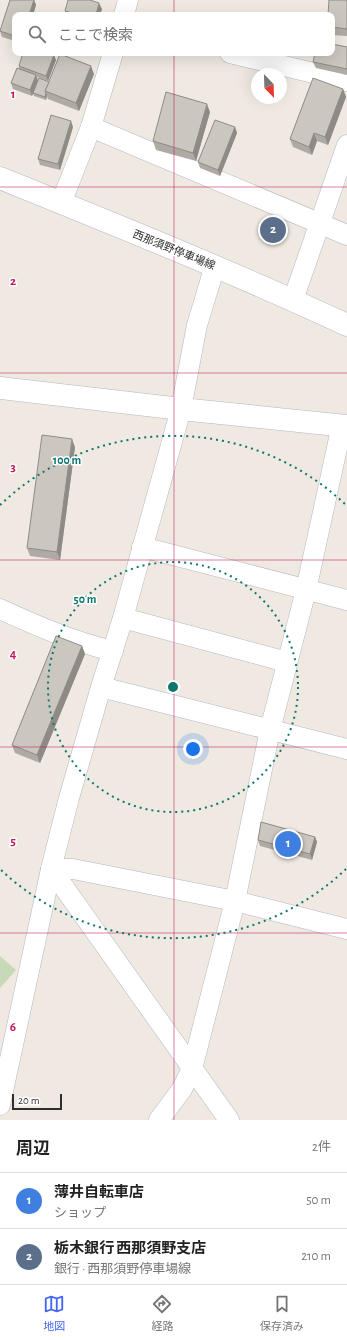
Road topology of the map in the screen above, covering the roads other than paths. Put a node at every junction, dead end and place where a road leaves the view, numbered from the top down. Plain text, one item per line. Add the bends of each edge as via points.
1 (128, 0) edge
2 (125, 12) edge
3 (111, 56) edge
4 (243, 56) edge
5 (347, 81) edge
6 (91, 127) junction
7 (347, 145) edge
8 (0, 178) edge
9 (61, 203) junction
10 (321, 223) junction
11 (347, 235) edge
12 (215, 266) junction
13 (293, 300) junction
14 (347, 325) edge
15 (0, 388) edge
16 (181, 409) junction
17 (344, 425) edge
18 (142, 547) junction
19 (306, 590) junction
20 (347, 600) edge
21 (0, 609) edge
22 (123, 618) junction
23 (113, 652) junction
24 (287, 662) junction
25 (101, 688) junction
26 (270, 730) junction
27 (347, 749) edge
28 (51, 870) junction
29 (235, 901) junction
30 (347, 929) edge
31 (192, 1069) junction
32 (0, 1105) edge
33 (159, 1120) edge
34 (229, 1120) edge

1 - 2 street
3 - 6 street
4 - 5 street
6 - 9 street
6 - 10 street
7 - 10 street
8 - 9 main road, 西那須野停車場線
9 - 12 main road, 西那須野停車場線
10 - 11 street
10 - 13 street
12 - 13 main road, 西那須野停車場線
12 - 16 street via 197,325
13 - 14 main road, 西那須野停車場線
15 - 16 main road
16 - 17 main road
16 - 18 street
17 - 19 street
18 - 19 street
18 - 22 street
19 - 20 street
19 - 24 street
21 - 23 street via 56,634
22 - 23 street
22 - 24 street
23 - 25 street
24 - 26 street
25 - 26 street
25 - 28 street
26 - 27 street
26 - 29 street
28 - 29 street via 73,869
28 - 31 street
28 - 32 street
29 - 30 street
29 - 31 street
31 - 33 street via 182,1089
31 - 34 street

